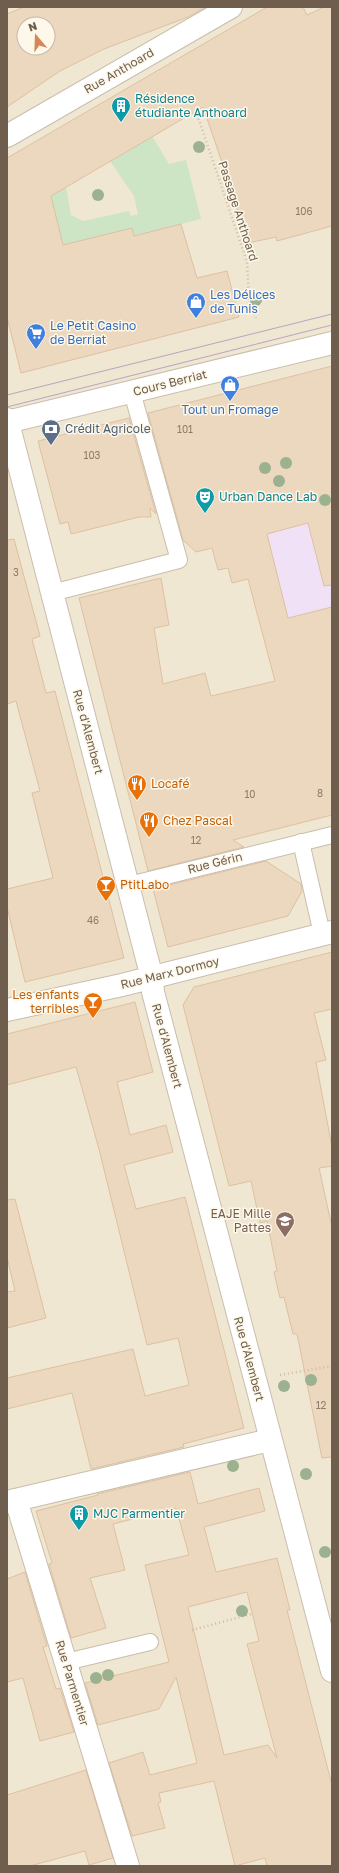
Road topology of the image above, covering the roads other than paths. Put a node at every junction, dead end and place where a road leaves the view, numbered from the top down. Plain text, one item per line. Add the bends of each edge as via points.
1 (231, 7) edge
2 (7, 136) edge
3 (332, 343) edge
4 (132, 392) junction
5 (7, 421) edge
6 (52, 593) junction
7 (332, 835) edge
8 (302, 842) junction
9 (129, 885) junction
10 (327, 933) edge
11 (152, 978) junction
12 (7, 1010) edge
13 (270, 1440) junction
14 (12, 1501) edge
15 (150, 1642) dead end
16 (66, 1662) junction
17 (332, 1671) edge
18 (128, 1866) edge

1 - 2 street, Rue Anthoard
3 - 4 street, Cours Berriat
4 - 5 street, Cours Berriat
4 - 6 lane via 179,560
5 - 6 street, Rue d'Alembert
6 - 9 street, Rue d'Alembert
7 - 8 lane, Rue Gérin
8 - 9 lane, Rue Gérin
8 - 10 lane
9 - 11 street, Rue d'Alembert
10 - 11 street, Rue Marx Dormoy
11 - 12 street, Rue Marx Dormoy
11 - 13 street, Rue d'Alembert via 155,999
13 - 14 street, Rue Parmentier
13 - 17 street, Rue d'Alembert
14 - 16 street, Rue Parmentier
15 - 16 lane
16 - 18 street, Rue Parmentier

